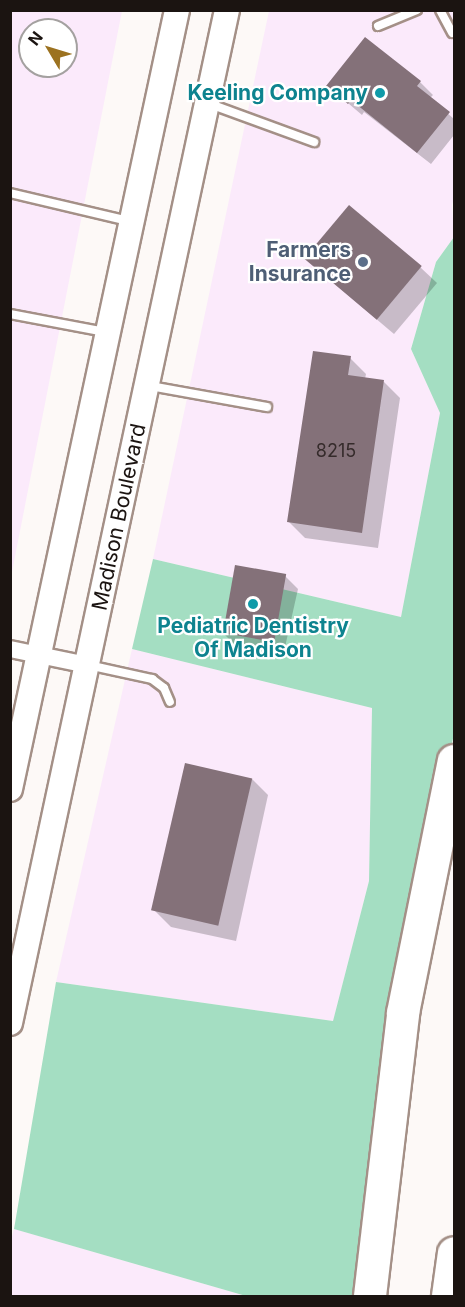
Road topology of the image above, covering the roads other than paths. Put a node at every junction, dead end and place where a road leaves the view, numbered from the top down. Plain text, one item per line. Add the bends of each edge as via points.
1 (177, 10) edge
2 (227, 10) edge
3 (417, 10) edge
4 (440, 10) edge
5 (378, 26) dead end
6 (452, 33) dead end
7 (207, 103) junction
8 (314, 142) dead end
9 (10, 193) edge
10 (132, 222) junction
11 (10, 314) edge
12 (108, 332) junction
13 (147, 385) junction
14 (267, 407) dead end
15 (10, 649) edge
16 (39, 655) junction
17 (87, 665) junction
18 (170, 702) dead end
19 (454, 761) edge
20 (10, 789) edge
21 (10, 1023) edge
22 (454, 1253) edge
23 (370, 1296) edge
24 (448, 1296) edge

1 - 10 main road
2 - 7 main road, Madison Boulevard
3 - 5 lane
4 - 6 lane
7 - 8 lane
7 - 13 main road, Madison Boulevard
9 - 10 lane
10 - 12 main road
11 - 12 lane
12 - 16 main road
13 - 14 lane
13 - 17 main road, Madison Boulevard
15 - 16 street
16 - 17 street
16 - 20 main road
17 - 18 lane via 152,679 164,688
17 - 21 main road, Madison Boulevard
19 - 23 highway via 403,1013
22 - 24 highway

